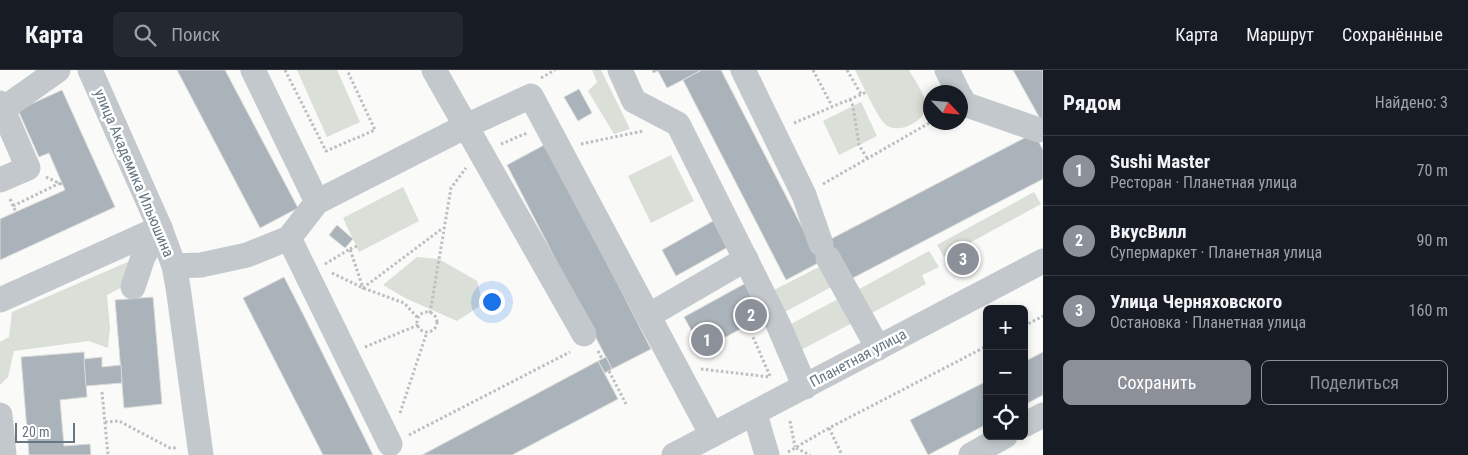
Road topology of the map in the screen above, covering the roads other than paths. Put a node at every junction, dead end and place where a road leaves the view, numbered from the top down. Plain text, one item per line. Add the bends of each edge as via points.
1 (58, 70) edge
2 (90, 70) edge
3 (253, 70) edge
4 (434, 70) edge
5 (620, 70) edge
6 (743, 70) edge
7 (947, 70) edge
8 (954, 85) edge
9 (968, 105) edge
10 (1, 110) edge
11 (466, 126) junction
12 (1040, 130) dead end
13 (0, 180) edge
14 (317, 202) junction
15 (160, 228) junction
16 (289, 238) junction
17 (746, 259) junction
18 (1043, 262) edge
19 (174, 266) junction
20 (133, 287) dead end
21 (0, 300) edge
22 (648, 316) junction
23 (585, 344) road end
24 (878, 348) junction
25 (805, 387) junction
26 (755, 414) junction
27 (0, 415) edge
28 (1043, 415) edge
29 (1028, 423) edge
30 (712, 436) junction
31 (999, 440) edge
32 (390, 444) road end
33 (777, 454) edge
34 (977, 454) edge
35 (4, 455) edge
36 (201, 455) edge
37 (674, 455) edge

1 - 10 street
2 - 15 street, улица Академика Ильюшина
3 - 14 street
4 - 11 street
5 - 17 street via 634,101 678,124
6 - 24 street via 804,195 824,251
7 - 8 street
9 - 12 street
10 - 13 street via 28,168
11 - 14 street
11 - 22 street via 531,96
11 - 23 street
14 - 16 street
15 - 19 street, улица Академика Ильюшина
15 - 20 street via 143,257
15 - 21 street
16 - 19 street via 246,255 201,265
16 - 32 street
17 - 22 street
17 - 25 street
18 - 24 street, Планетная улица
19 - 36 street, улица Академика Ильюшина
22 - 30 street
24 - 25 street, Планетная улица
25 - 26 street, Планетная улица
26 - 30 street, Планетная улица
26 - 33 street
27 - 35 street
28 - 29 street
30 - 37 street, Планетная улица
31 - 34 street

